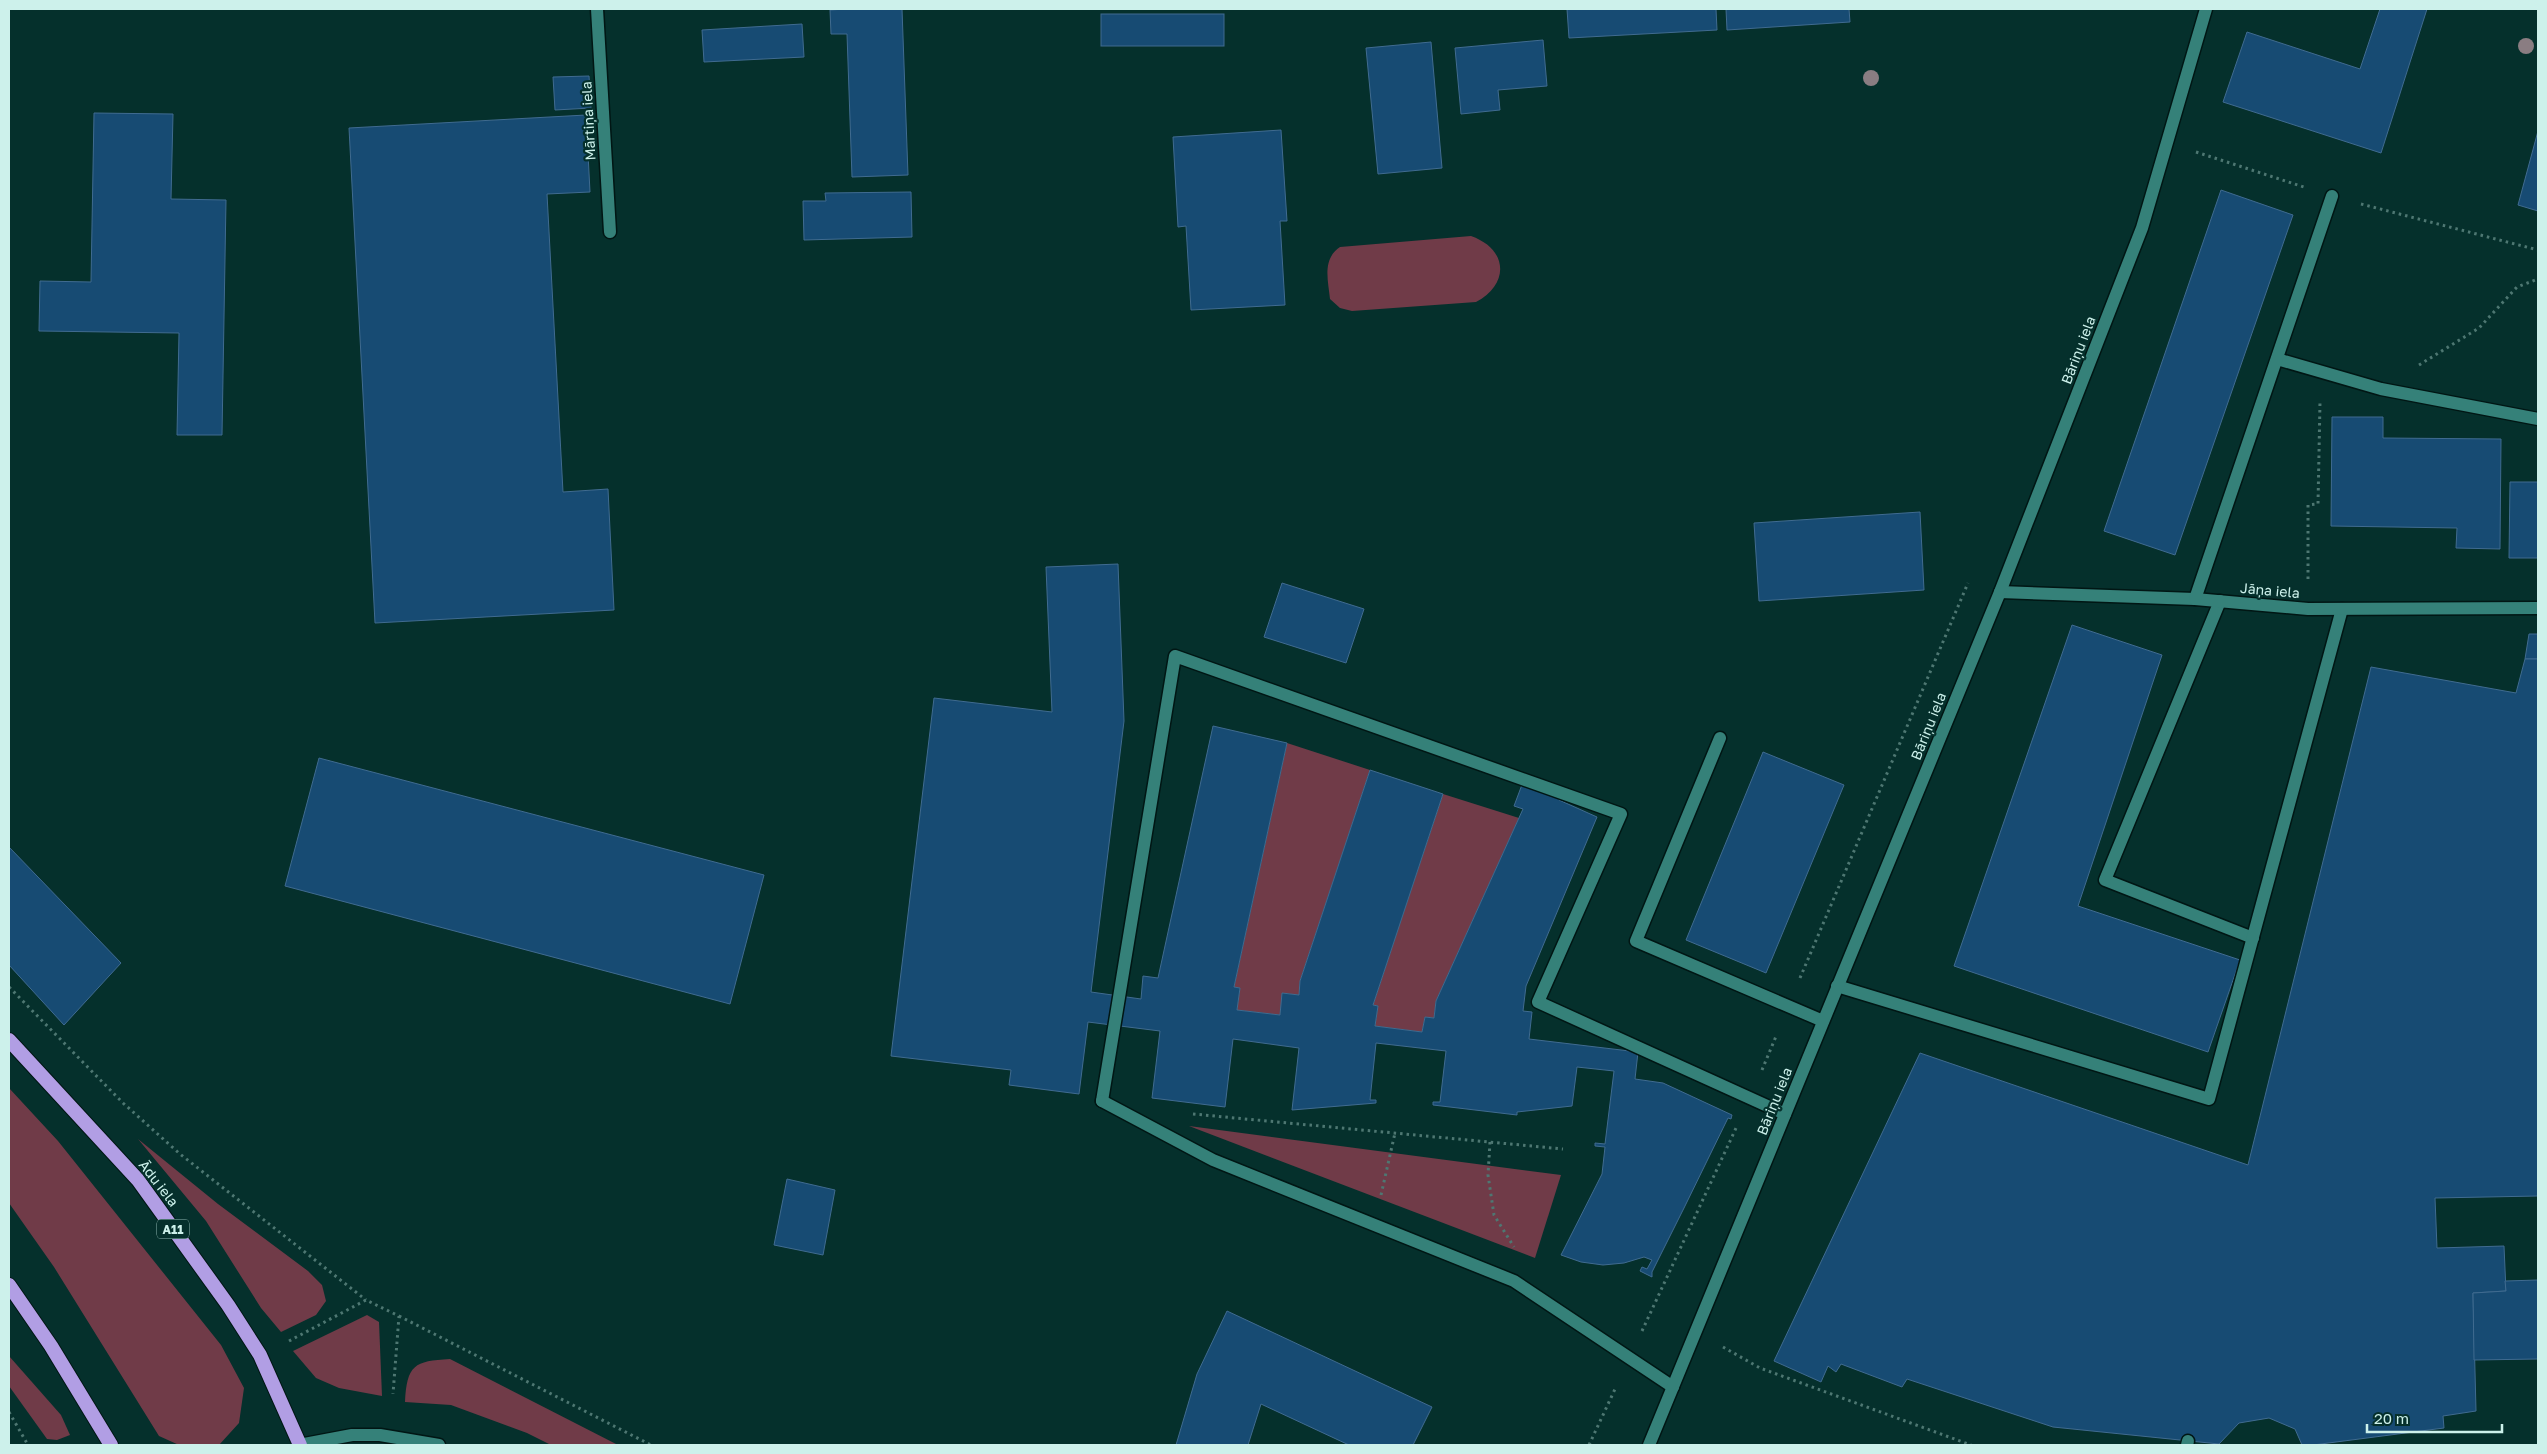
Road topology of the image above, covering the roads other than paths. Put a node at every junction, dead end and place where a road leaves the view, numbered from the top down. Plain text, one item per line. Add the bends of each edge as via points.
1 (597, 9) edge
2 (2206, 9) edge
3 (2332, 196) dead end
4 (610, 232) dead end
5 (2277, 359) junction
6 (2538, 420) edge
7 (2000, 592) junction
8 (2195, 599) junction
9 (2220, 600) junction
10 (2538, 608) edge
11 (2342, 609) junction
12 (1720, 738) dead end
13 (2253, 938) junction
14 (1837, 986) junction
15 (1823, 1021) junction
16 (9, 1040) edge
17 (1785, 1114) junction
18 (9, 1285) edge
19 (1673, 1387) junction
20 (111, 1445) edge
21 (300, 1445) edge
22 (439, 1445) edge
23 (1649, 1445) edge

1 - 4 street, Mārtiņa iela
2 - 7 street, Bāriņu iela via 2142,228
3 - 5 street
5 - 6 street via 2381,389
5 - 8 street
7 - 8 street, Jāņa iela
7 - 14 street, Bāriņu iela
8 - 9 street, Jāņa iela
9 - 11 street, Jāņa iela via 2308,609
9 - 13 street via 2105,880
10 - 11 street, Jāņa iela
11 - 13 street
12 - 15 street via 1636,941
13 - 14 street via 2209,1099
14 - 15 street, Bāriņu iela
15 - 17 street, Bāriņu iela
16 - 21 highway, Ādu iela / A11 via 138,1180 228,1305 260,1355
17 - 19 street, Bāriņu iela
17 - 19 street via 1538,1002 1620,814 1175,656 1102,1101 1213,1160 1514,1281
18 - 20 highway via 51,1346
19 - 23 street, Bāriņu iela
21 - 22 street, Ādu iela via 352,1435 380,1435

